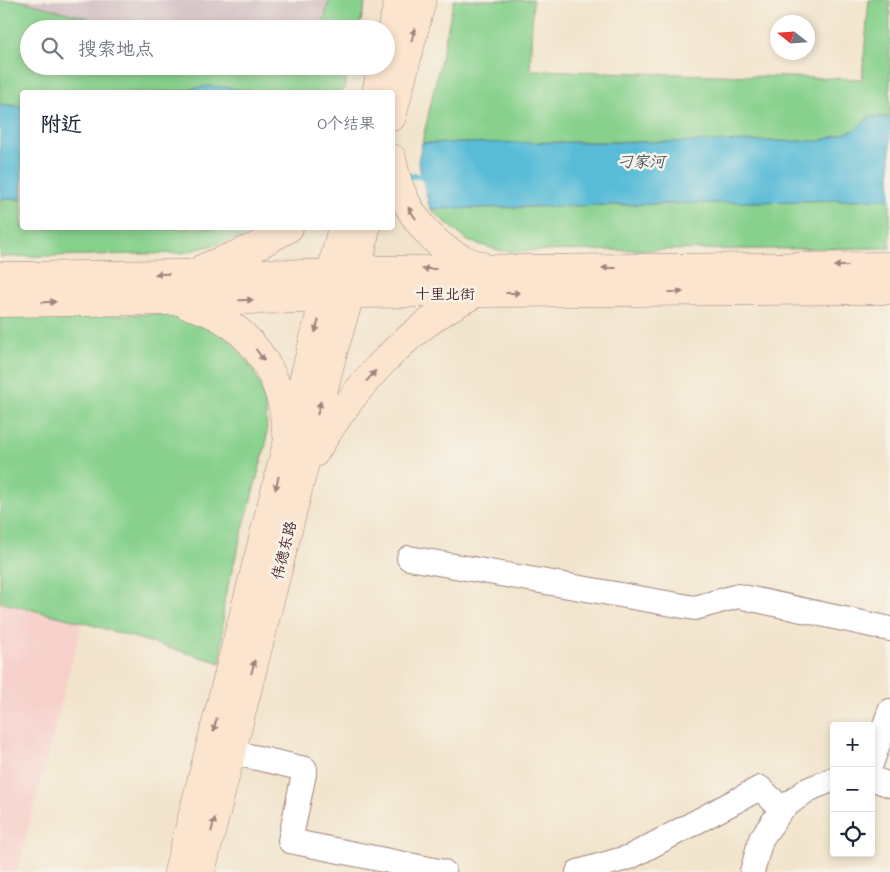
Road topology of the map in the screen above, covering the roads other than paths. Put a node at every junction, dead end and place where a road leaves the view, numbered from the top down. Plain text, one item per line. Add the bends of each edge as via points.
1 (399, 0) edge
2 (422, 0) edge
3 (395, 20) edge
4 (395, 52) edge
5 (383, 75) edge
6 (385, 90) edge
7 (386, 90) edge
8 (395, 174) edge
9 (285, 230) edge
10 (342, 230) edge
11 (366, 230) edge
12 (890, 266) edge
13 (494, 268) junction
14 (190, 274) junction
15 (0, 276) edge
16 (355, 282) junction
17 (328, 286) junction
18 (890, 290) edge
19 (477, 293) junction
20 (159, 301) junction
21 (0, 303) edge
22 (285, 453) junction
23 (302, 473) junction
24 (409, 558) dead end
25 (890, 628) edge
26 (890, 711) edge
27 (231, 752) junction
28 (875, 753) edge
29 (875, 779) edge
30 (830, 781) edge
31 (890, 785) edge
32 (782, 809) junction
33 (178, 872) edge
34 (201, 872) edge
35 (444, 872) edge
36 (578, 872) edge
37 (752, 872) edge

1 - 3 main road
4 -> 2 main road
5 - 6 main road
5 - 7 main road
13 -> 8 main road via 460,257 430,236 408,208
9 - 14 main road via 255,247
10 - 17 main road, 伟德东路
11 - 16 main road, 伟德东路
12 -> 13 main road, 十里北街
13 -> 16 main road, 十里北街
14 -> 15 main road, 十里北街
14 - 17 main road, 十里北街
16 - 17 main road, 十里北街
16 - 19 main road, 十里北街
23 -> 16 main road, 伟德东路
20 -> 17 main road, 十里北街
17 -> 22 main road, 伟德东路
19 -> 18 main road, 十里北街
23 -> 19 main road via 337,419 377,369 439,313
21 -> 20 main road, 十里北街
20 -> 22 main road via 195,307 212,314 256,348 275,380 281,398
22 -> 33 main road, 伟德东路
27 -> 23 main road, 伟德东路
24 - 25 street via 695,608 738,596
26 - 28 street
34 -> 27 main road, 伟德东路
27 - 35 street via 305,769 290,841
29 - 31 street
30 - 32 street via 806,790
32 - 36 street via 760,788 630,857
32 - 37 street via 761,839

